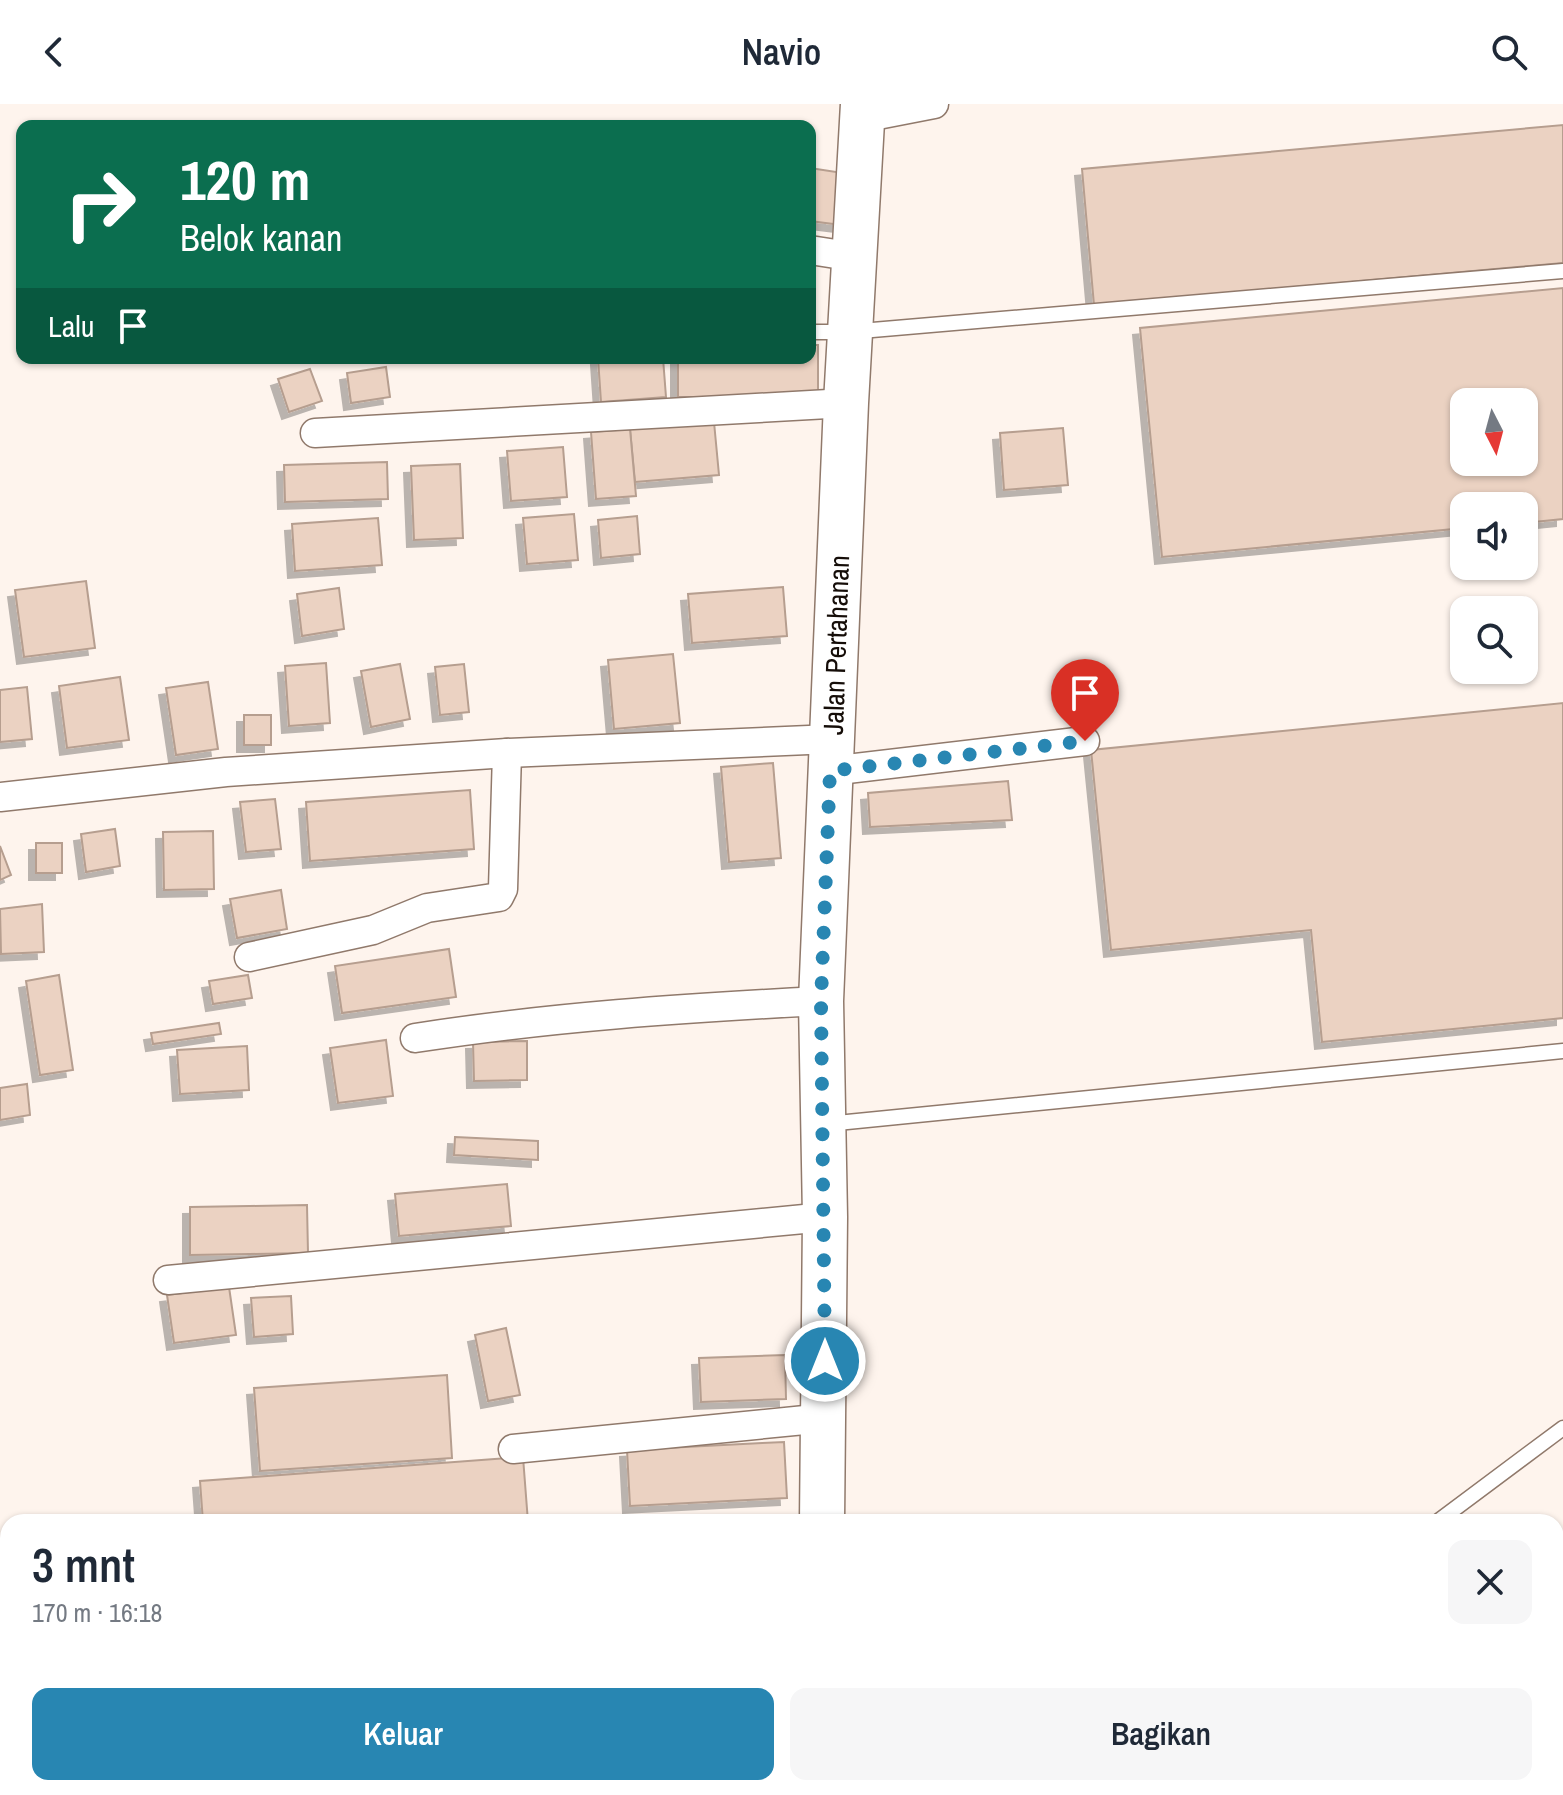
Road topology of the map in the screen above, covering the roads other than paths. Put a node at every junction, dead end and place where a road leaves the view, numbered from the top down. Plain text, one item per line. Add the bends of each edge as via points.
1 (934, 104) edge
2 (863, 111) edge
3 (816, 251) edge
4 (855, 257) junction
5 (1563, 271) edge
6 (830, 332) edge
7 (846, 403) junction
8 (315, 433) dead end
9 (1085, 741) dead end
10 (507, 753) junction
11 (831, 755) junction
12 (0, 797) edge
13 (249, 957) dead end
14 (821, 1001) junction
15 (415, 1038) dead end
16 (1563, 1051) edge
17 (824, 1124) junction
18 (825, 1217) junction
19 (168, 1280) dead end
20 (825, 1418) junction
21 (1563, 1428) edge
22 (513, 1449) dead end
23 (822, 1514) edge
24 (1448, 1514) edge

1 - 2 street
2 - 4 main road, Jalan Pertahanan
3 - 4 street
4 - 6 main road, Jalan Pertahanan
5 - 6 lane
6 - 7 main road, Jalan Pertahanan
7 - 8 street
7 - 11 main road, Jalan Pertahanan
9 - 11 street
10 - 11 street
10 - 12 street via 226,772
10 - 13 street via 499,897 427,908 373,930
11 - 14 main road, Jalan Pertahanan
14 - 15 street via 633,1010
14 - 17 main road, Jalan Pertahanan
16 - 17 lane
17 - 18 main road, Jalan Pertahanan
18 - 19 street
18 - 20 main road, Jalan Pertahanan
20 - 22 street
20 - 23 main road, Jalan Pertahanan
21 - 24 lane

